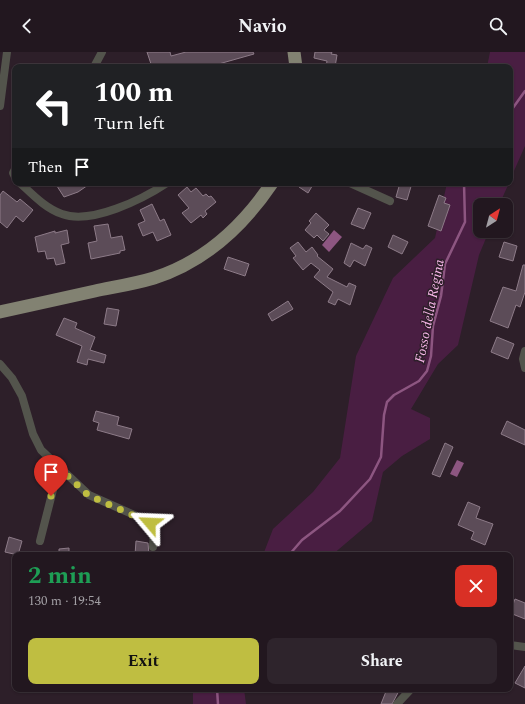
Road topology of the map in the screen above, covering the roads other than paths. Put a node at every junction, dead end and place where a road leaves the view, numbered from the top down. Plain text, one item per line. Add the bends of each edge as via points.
1 (7, 52) edge
2 (102, 52) edge
3 (294, 52) edge
4 (96, 64) edge
5 (296, 64) edge
6 (0, 106) edge
7 (24, 186) edge
8 (162, 186) edge
9 (270, 186) edge
10 (357, 186) edge
11 (390, 200) dead end
12 (0, 312) edge
13 (525, 351) edge
14 (0, 364) edge
15 (525, 368) edge
16 (55, 464) junction
17 (40, 541) dead end
18 (153, 547) dead end
19 (513, 645) edge
20 (525, 647) edge
21 (408, 692) edge
22 (397, 704) edge

1 - 6 street
2 - 4 street
3 - 5 main road
7 - 8 street via 53,210 62,215 73,216 96,214 115,208 141,198
9 - 12 main road via 231,232 210,249 180,267 147,280
10 - 11 street
13 - 15 street
14 - 16 street via 22,396 37,444
16 - 17 street via 55,482
16 - 18 street via 88,495 148,521 154,529
19 - 20 street
21 - 22 street

